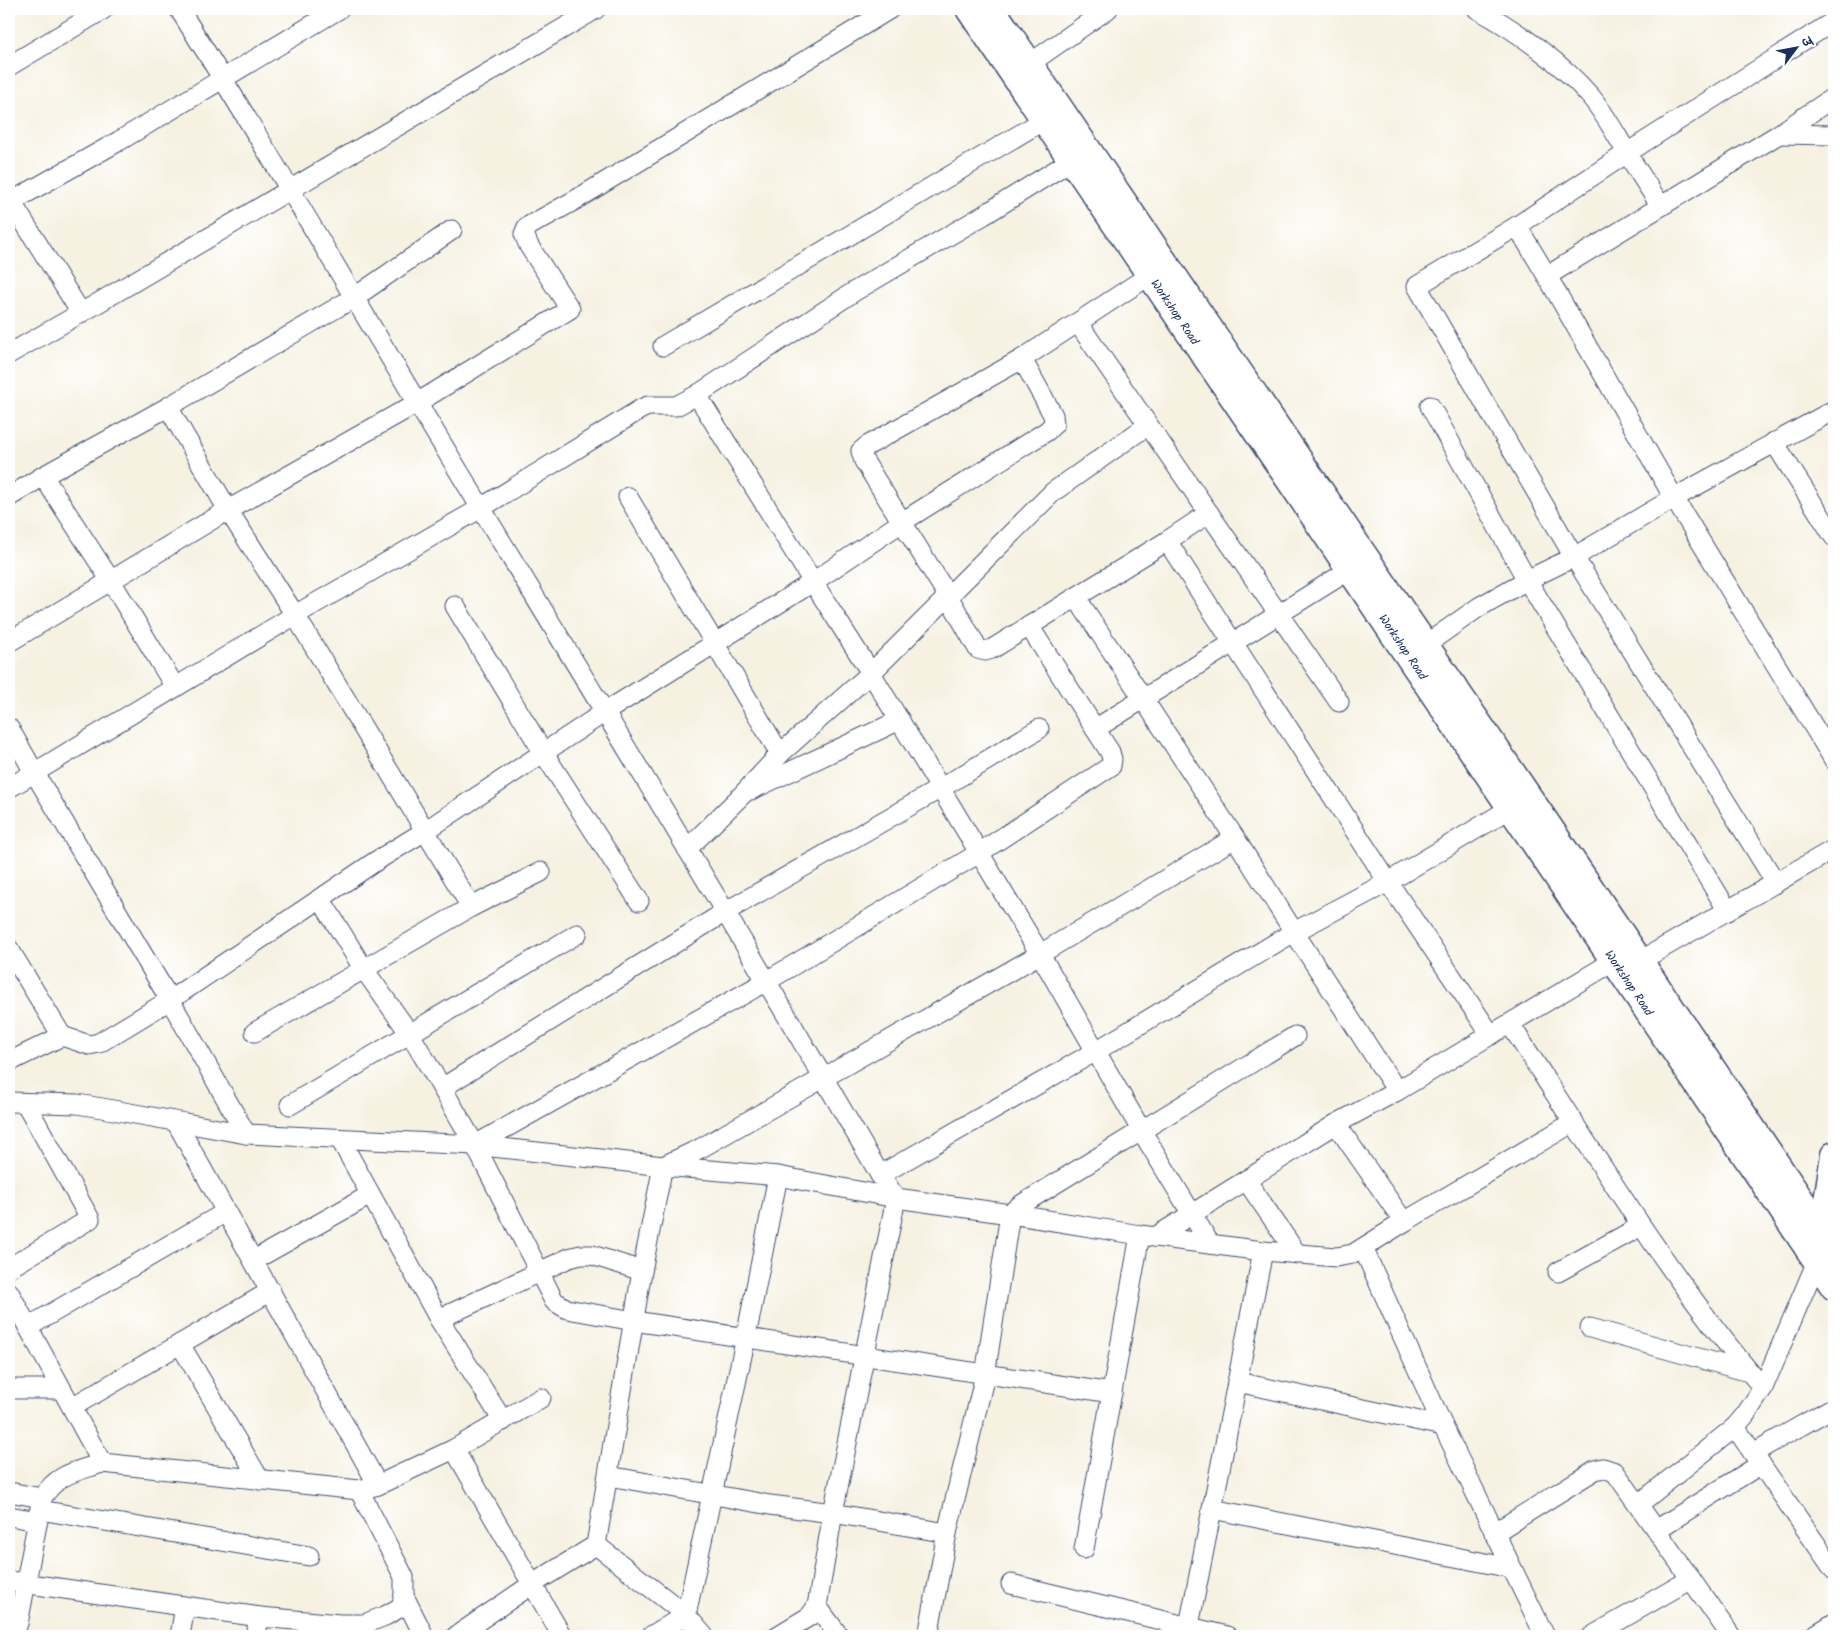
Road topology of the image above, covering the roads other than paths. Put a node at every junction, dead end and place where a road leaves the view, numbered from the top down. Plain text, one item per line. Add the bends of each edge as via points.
1 (104, 9) edge
2 (179, 9) edge
3 (339, 9) edge
4 (596, 9) edge
5 (890, 9) edge
6 (969, 9) edge
7 (992, 9) edge
8 (1108, 9) edge
9 (1477, 9) edge
10 (1089, 14) edge
11 (1834, 20) edge
12 (1030, 64) junction
13 (9, 66) edge
14 (223, 78) junction
15 (1834, 97) edge
16 (1044, 120) junction
17 (1779, 134) junction
18 (1834, 135) edge
19 (1627, 153) junction
20 (1072, 160) junction
21 (290, 189) junction
22 (10, 201) edge
23 (1661, 206) junction
24 (1517, 226) junction
25 (452, 230) dead end
26 (1150, 275) junction
27 (1547, 276) junction
28 (354, 297) junction
29 (81, 313) junction
30 (1078, 322) junction
31 (663, 346) dead end
32 (9, 354) edge
33 (1022, 359) junction
34 (697, 395) junction
35 (417, 403) junction
36 (1430, 406) dead end
37 (168, 408) junction
38 (1834, 410) edge
39 (1148, 425) junction
40 (1774, 442) junction
41 (43, 476) junction
42 (9, 497) edge
43 (628, 497) dead end
44 (1674, 498) junction
45 (481, 508) junction
46 (228, 510) junction
47 (1209, 513) junction
48 (902, 522) junction
49 (1834, 536) edge
50 (1167, 541) junction
51 (1574, 557) junction
52 (1359, 565) junction
53 (1527, 580) junction
54 (111, 581) junction
55 (812, 582) junction
56 (948, 596) junction
57 (1076, 597) junction
58 (455, 606) dead end
59 (1280, 614) junction
60 (295, 615) junction
61 (1029, 626) junction
62 (9, 642) edge
63 (1233, 642) junction
64 (714, 644) junction
65 (1425, 645) junction
66 (871, 673) junction
67 (175, 687) junction
68 (1143, 698) junction
69 (1340, 702) dead end
70 (605, 712) junction
71 (900, 720) junction
72 (9, 728) edge
73 (1039, 729) dead end
74 (1095, 729) junction
75 (544, 752) junction
76 (780, 754) junction
77 (1834, 760) edge
78 (34, 772) junction
79 (9, 788) edge
80 (941, 788) junction
81 (743, 794) junction
82 (1511, 808) junction
83 (425, 831) junction
84 (1235, 838) junction
85 (687, 849) junction
86 (1834, 849) edge
87 (979, 853) junction
88 (541, 872) dead end
89 (1388, 882) junction
90 (1776, 883) junction
91 (320, 898) junction
92 (638, 901) dead end
93 (471, 907) junction
94 (1728, 911) junction
95 (725, 912) junction
96 (1294, 932) junction
97 (576, 934) dead end
98 (9, 949) edge
99 (1040, 954) junction
100 (1614, 961) junction
101 (1640, 961) junction
102 (363, 968) junction
103 (766, 980) junction
104 (170, 1000) junction
105 (1510, 1024) junction
106 (255, 1032) dead end
107 (410, 1034) junction
108 (1491, 1035) junction
109 (62, 1036) junction
110 (1295, 1036) dead end
111 (1096, 1051) junction
112 (9, 1062) edge
113 (824, 1077) junction
114 (442, 1088) junction
115 (1397, 1091) junction
116 (17, 1103) edge
117 (290, 1105) dead end
118 (176, 1122) junction
119 (1574, 1122) junction
120 (1336, 1124) junction
121 (1141, 1130) junction
122 (246, 1134) junction
123 (340, 1139) junction
124 (474, 1145) junction
125 (1834, 1155) edge
126 (663, 1166) junction
127 (880, 1175) junction
128 (778, 1176) junction
129 (1246, 1180) junction
130 (1831, 1191) edge
131 (370, 1195) junction
132 (896, 1198) junction
133 (226, 1212) junction
134 (1010, 1214) junction
135 (1192, 1215) junction
136 (1404, 1222) junction
137 (1641, 1226) junction
138 (1147, 1236) junction
139 (1210, 1244) junction
140 (1363, 1248) junction
141 (1825, 1248) edge
142 (1263, 1251) junction
143 (1297, 1254) junction
144 (254, 1260) junction
145 (9, 1268) edge
146 (642, 1271) junction
147 (539, 1272) junction
148 (1558, 1272) dead end
149 (1834, 1287) edge
150 (271, 1291) junction
151 (9, 1292) edge
152 (439, 1320) junction
153 (634, 1321) junction
154 (28, 1328) junction
155 (1590, 1328) dead end
156 (746, 1337) junction
157 (180, 1344) junction
158 (865, 1357) junction
159 (1749, 1372) junction
160 (985, 1375) junction
161 (1237, 1382) junction
162 (1763, 1388) junction
163 (9, 1389) edge
164 (62, 1389) junction
165 (1112, 1394) junction
166 (541, 1398) dead end
167 (72, 1407) junction
168 (1834, 1407) edge
169 (503, 1421) junction
170 (1443, 1426) junction
171 (1735, 1426) junction
172 (454, 1450) junction
173 (1757, 1459) junction
174 (102, 1463) junction
175 (609, 1476) junction
176 (260, 1480) junction
177 (378, 1485) junction
178 (359, 1490) junction
179 (9, 1492) edge
180 (713, 1494) junction
181 (1639, 1504) junction
182 (1212, 1509) junction
183 (40, 1510) junction
184 (833, 1513) junction
185 (9, 1516) edge
186 (1656, 1530) junction
187 (946, 1532) junction
188 (1494, 1533) junction
189 (596, 1545) junction
190 (1084, 1549) dead end
191 (309, 1556) dead end
192 (1511, 1568) junction
193 (1834, 1570) edge
194 (1691, 1579) junction
195 (17, 1582) edge
196 (1011, 1584) dead end
197 (531, 1585) junction
198 (404, 1596) junction
199 (184, 1606) junction
200 (817, 1606) junction
201 (686, 1615) junction
202 (260, 1617) junction
203 (1834, 1623) edge
204 (18, 1624) dead end
205 (1188, 1632) edge
206 (180, 1636) edge
207 (255, 1636) edge
208 (424, 1636) edge
209 (456, 1636) edge
210 (562, 1636) edge
211 (651, 1636) edge
212 (704, 1636) edge
213 (777, 1636) edge
214 (839, 1636) edge
215 (928, 1636) edge
216 (1228, 1636) edge
217 (1544, 1636) edge
218 (1592, 1636) edge
219 (1731, 1636) edge
220 (1813, 1636) edge

1 - 13 street
2 - 14 street
3 - 14 street
4 - 21 street
5 - 35 street via 527,227 524,234 529,246 570,309
6 - 16 main road, Workshop Road
7 - 12 main road, Workshop Road
8 - 10 street
9 - 19 street via 1499,20 1573,78 1606,117
10 - 12 street
11 - 19 street
12 - 52 main road, Workshop Road
14 - 21 street
14 - 22 street via 119,141
15 - 17 street
16 - 20 main road, Workshop Road
16 - 31 street
17 - 18 street
17 - 23 street
19 - 23 street
19 - 24 street
20 - 26 main road, Workshop Road
20 - 34 street via 855,291
21 - 28 street
21 - 29 street
22 - 29 street
23 - 27 street
24 - 27 street
24 - 51 street via 1417,286
25 - 28 street
26 - 30 street
26 - 52 main road, Workshop Road
27 - 44 street
28 - 35 street
28 - 37 street
29 - 32 street
30 - 33 street
30 - 39 street
33 - 48 street via 1050,408 1054,424
33 - 48 street via 861,451
34 - 45 street via 676,406 641,409
34 - 55 street
35 - 45 street
35 - 46 street
36 - 53 street
37 - 41 street
37 - 46 street
38 - 40 street
39 - 47 street
39 - 56 street via 1053,492
40 - 44 street
40 - 49 street
41 - 42 street
41 - 54 street
43 - 64 street
44 - 51 street
44 - 77 street
45 - 60 street
45 - 70 street
46 - 54 street
46 - 60 street
47 - 50 street
47 - 59 street
48 - 55 street
48 - 56 street
50 - 57 street
50 - 63 street
51 - 53 street
51 - 90 street
52 - 59 street
52 - 65 main road, Workshop Road
52 - 82 main road, Workshop Road
53 - 65 street via 1479,607
53 - 94 street
54 - 62 street
54 - 67 street
55 - 64 street
55 - 66 street
56 - 61 street via 978,649 992,648
56 - 66 street
57 - 61 street
57 - 68 street
58 - 75 street
59 - 63 street
59 - 69 street
60 - 67 street
60 - 83 street
61 - 74 street
63 - 68 street
63 - 89 street
64 - 70 street
64 - 76 street
65 - 101 main road, Workshop Road
66 - 71 street
66 - 76 street
67 - 78 street
68 - 74 street
68 - 84 street
70 - 75 street
70 - 85 street
71 - 80 street
71 - 81 street
72 - 78 street
73 - 80 street
74 - 87 street via 1110,752 1111,766
75 - 83 street
75 - 92 street
76 - 81 street
78 - 79 street
78 - 104 street
80 - 87 street
80 - 95 street
81 - 85 street
82 - 89 street
82 - 100 main road, Workshop Road
83 - 91 street
83 - 93 street
84 - 96 street
84 - 99 street
85 - 95 street
86 - 90 street
87 - 99 street
87 - 103 street
88 - 93 street
89 - 96 street
89 - 108 street
90 - 94 street
91 - 102 street
91 - 104 street
93 - 102 street
94 - 101 street
95 - 103 street
95 - 114 street
96 - 111 street
96 - 115 street
97 - 107 street
98 - 109 street
99 - 111 street
99 - 113 street
100 - 105 street
100 - 141 main road, Workshop Road
101 - 141 main road, Workshop Road
102 - 106 street
102 - 107 street
103 - 113 street
103 - 124 street
104 - 109 street via 99,1043 89,1045
104 - 122 street
105 - 108 street
105 - 119 street
107 - 114 street
107 - 117 street
108 - 115 street
109 - 112 street
110 - 121 street
111 - 121 street
111 - 127 street
113 - 126 street
113 - 127 street
114 - 124 street
115 - 120 street
116 - 118 street via 77,1104
116 - 145 street via 90,1219
118 - 122 street
118 - 133 street
119 - 136 street
119 - 137 street
120 - 129 street
120 - 136 street
121 - 134 street
121 - 135 street
122 - 123 street
123 - 124 street
123 - 131 street
124 - 126 street
124 - 147 street
125 - 130 main road
126 - 128 street
126 - 146 street
127 - 132 street
128 - 132 street
128 - 156 street
129 - 135 street
129 - 143 street
130 - 141 main road
131 - 144 street
131 - 152 street
132 - 134 street
132 - 158 street
133 - 144 street
133 - 154 street
134 - 138 street
134 - 160 street
135 - 138 street
135 - 139 street
136 - 140 street
137 - 148 street
137 - 159 street
138 - 139 street
138 - 165 street
139 - 142 street
140 - 143 street via 1353,1254 1336,1257
140 - 170 street
141 - 149 main road, Workshop Road
141 - 162 street
142 - 143 street
142 - 161 street
144 - 150 street
146 - 147 street via 592,1255 581,1255
146 - 153 street
147 - 152 street
147 - 153 street via 560,1306
150 - 157 street
150 - 177 street
151 - 154 street
152 - 169 street
153 - 156 street
153 - 175 street
154 - 164 street
155 - 159 street
156 - 158 street
156 - 180 street
157 - 167 street
157 - 176 street
158 - 160 street
158 - 184 street
159 - 162 street
160 - 165 street
160 - 187 street
161 - 170 street
161 - 182 street
162 - 171 street
163 - 164 street
164 - 167 street
165 - 190 street
166 - 169 street
167 - 174 street
168 - 173 street
169 - 172 street
170 - 188 street
171 - 173 street
171 - 181 street
172 - 177 street
172 - 197 street
173 - 186 street
173 - 193 street
174 - 176 street
174 - 183 street via 63,1476 51,1486
175 - 180 street
175 - 189 street
176 - 178 street
177 - 178 street
178 - 198 street via 404,1578
179 - 183 street
180 - 184 street
180 - 201 street
181 - 186 street
181 - 188 street via 1615,1472 1603,1468
182 - 192 street
182 - 205 street
183 - 185 street
183 - 191 street
183 - 195 street
184 - 187 street
184 - 200 street
186 - 194 street
187 - 215 street
188 - 192 street
189 - 197 street
189 - 201 street
192 - 217 street
194 - 218 street
194 - 219 street
195 - 199 street
195 - 204 street
196 - 205 street
197 - 209 street
197 - 210 street
198 - 202 street via 401,1607 364,1624
198 - 208 street
199 - 202 street
199 - 206 street
200 - 213 street via 810,1616
200 - 214 street
201 - 211 street
201 - 212 street
202 - 207 street
203 - 220 street
205 - 216 street

